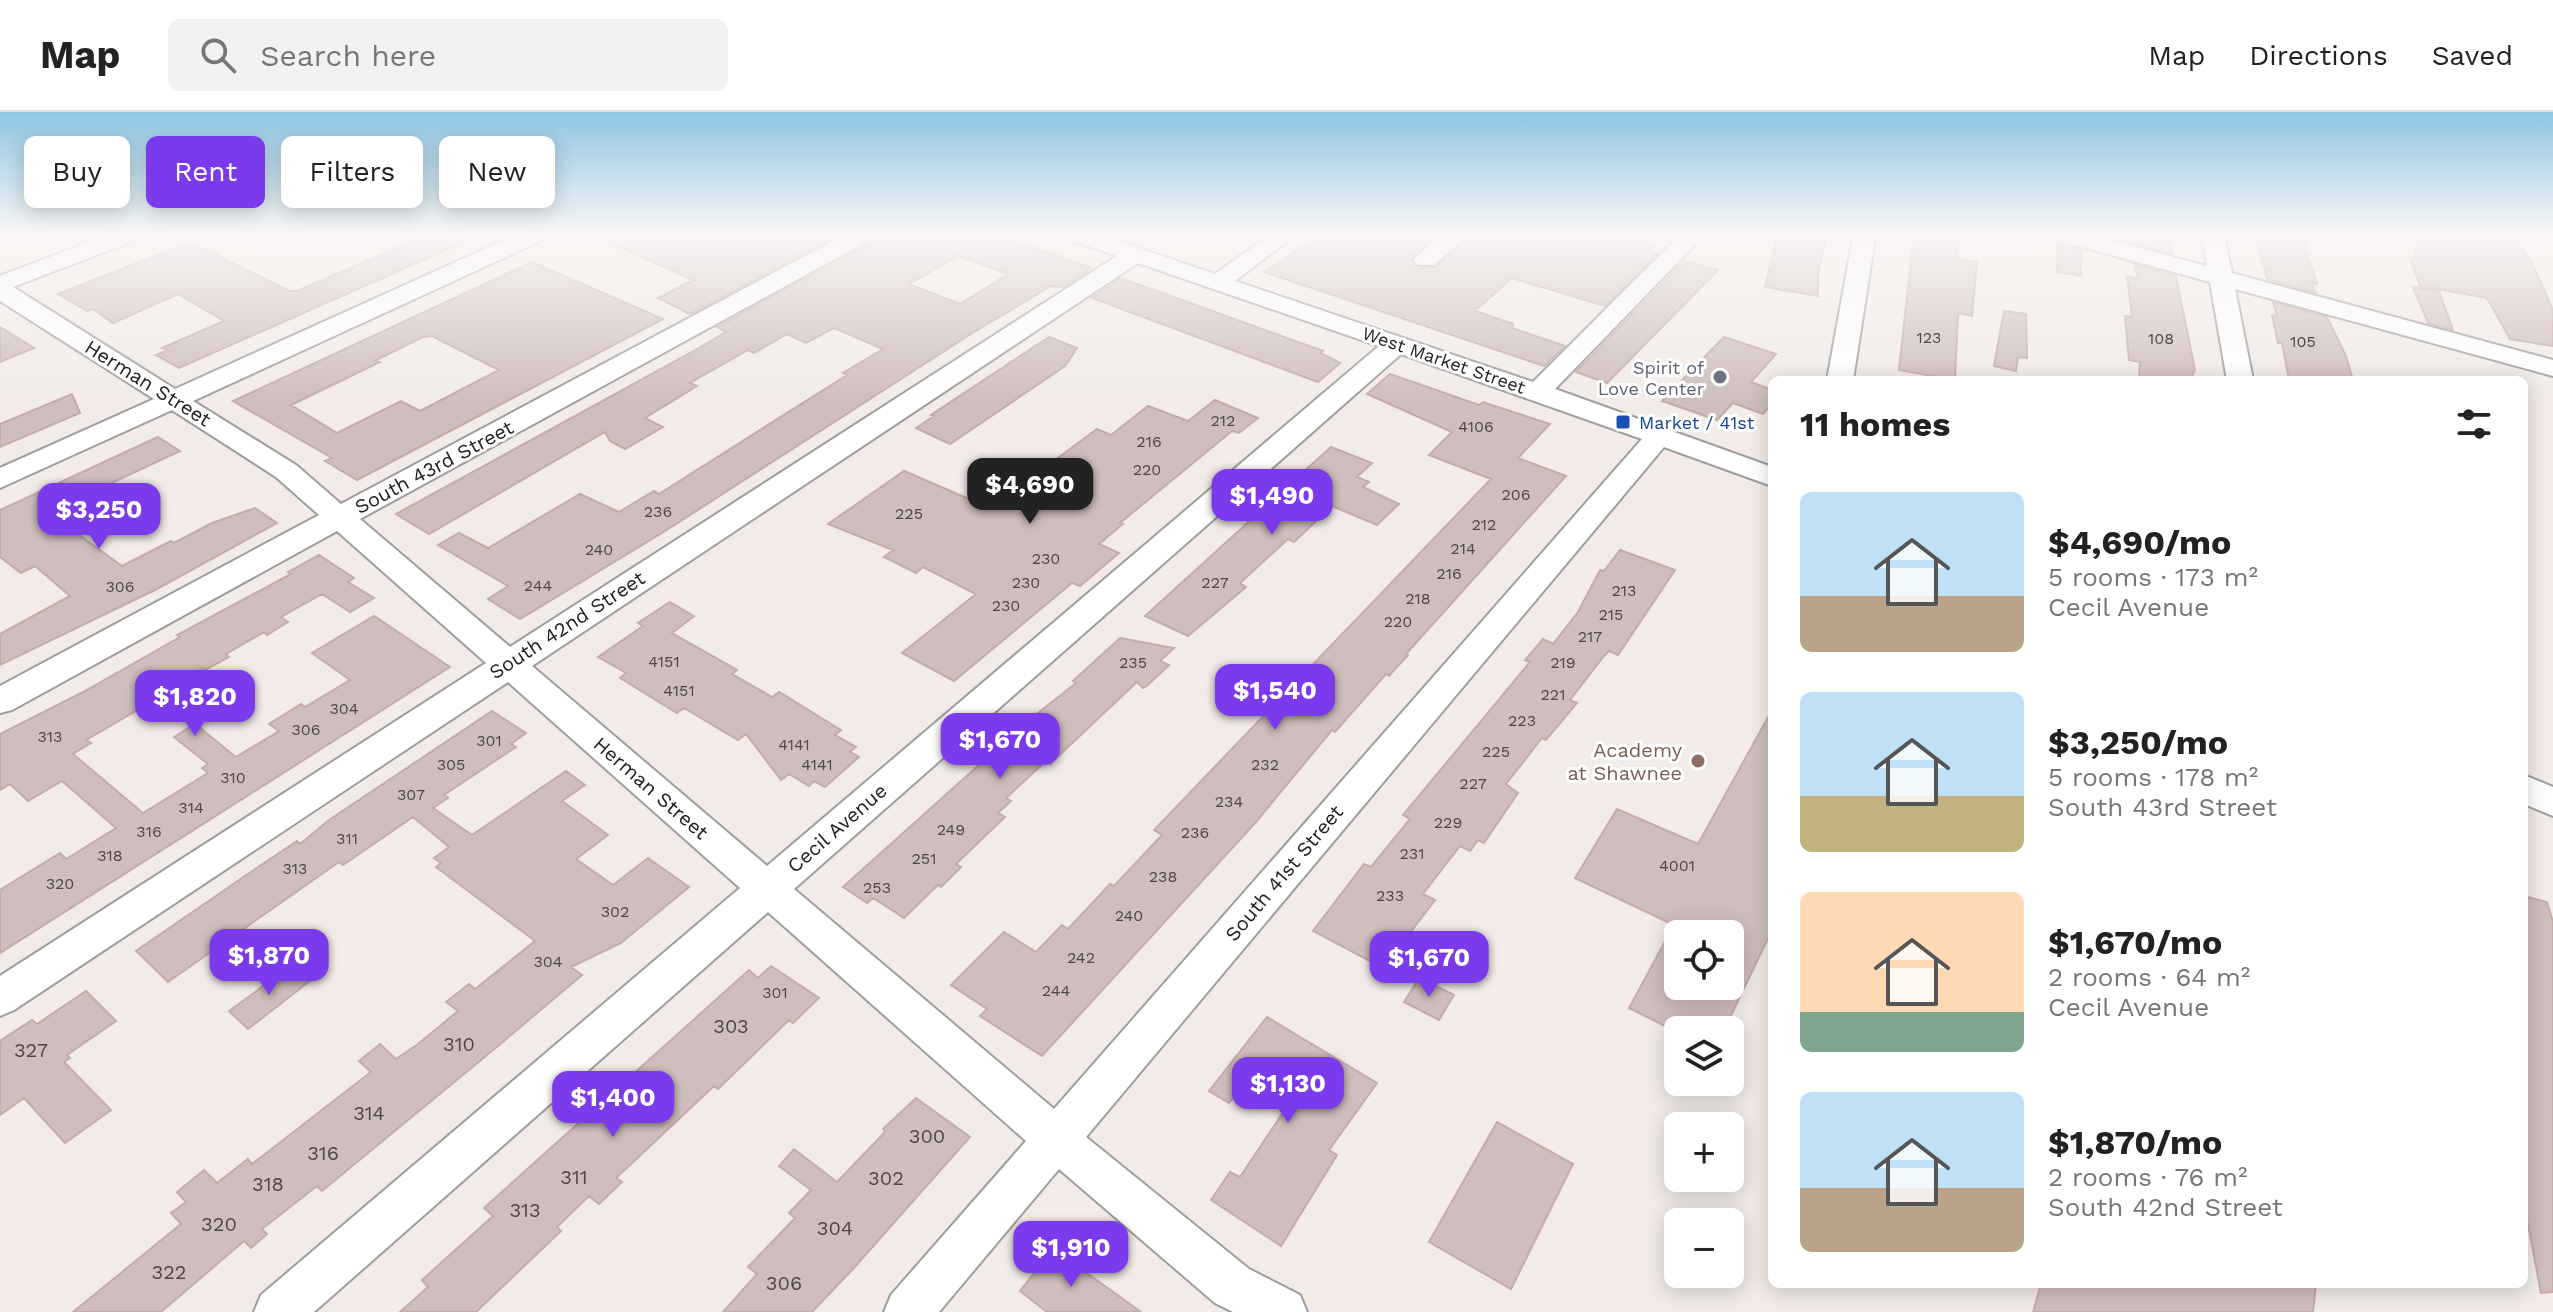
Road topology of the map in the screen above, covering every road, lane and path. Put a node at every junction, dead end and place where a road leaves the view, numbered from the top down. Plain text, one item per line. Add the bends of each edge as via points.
1 (418, 288) edge
2 (764, 288) edge
3 (1084, 288) edge
4 (1235, 288) edge
5 (1641, 288) edge
6 (1856, 288) edge
7 (2222, 288) edge
8 (2260, 288) edge
9 (0, 290) edge
10 (1397, 344) junction
11 (2553, 368) edge
12 (1841, 376) edge
13 (2239, 376) edge
14 (1538, 392) junction
15 (175, 399) junction
16 (1660, 435) junction
17 (1768, 476) edge
18 (0, 479) edge
19 (339, 518) junction
20 (508, 664) junction
21 (0, 701) edge
22 (2528, 791) edge
23 (2553, 802) edge
24 (767, 889) junction
25 (0, 998) edge
26 (1056, 1139) junction
27 (278, 1312) edge
28 (908, 1312) edge
29 (1283, 1312) edge

1 - 15 street
2 - 19 street, South 43rd Street
3 - 20 street, South 42nd Street
4 - 10 street, West Market Street
5 - 14 street
6 - 12 street
7 - 13 street
8 - 11 street
9 - 15 street, Herman Street
10 - 14 street, West Market Street
10 - 24 street, Cecil Avenue
14 - 16 street, West Market Street
15 - 18 street
15 - 19 street, Herman Street via 286,471
16 - 17 street, West Market Street
16 - 26 street, South 41st Street
19 - 20 street, Herman Street
19 - 21 street, South 43rd Street
20 - 24 street, Herman Street
20 - 25 street, South 42nd Street
22 - 23 street
24 - 26 street, Herman Street
24 - 27 street, Cecil Avenue
26 - 28 street, South 41st Street
26 - 29 street, Herman Street via 1232,1286

